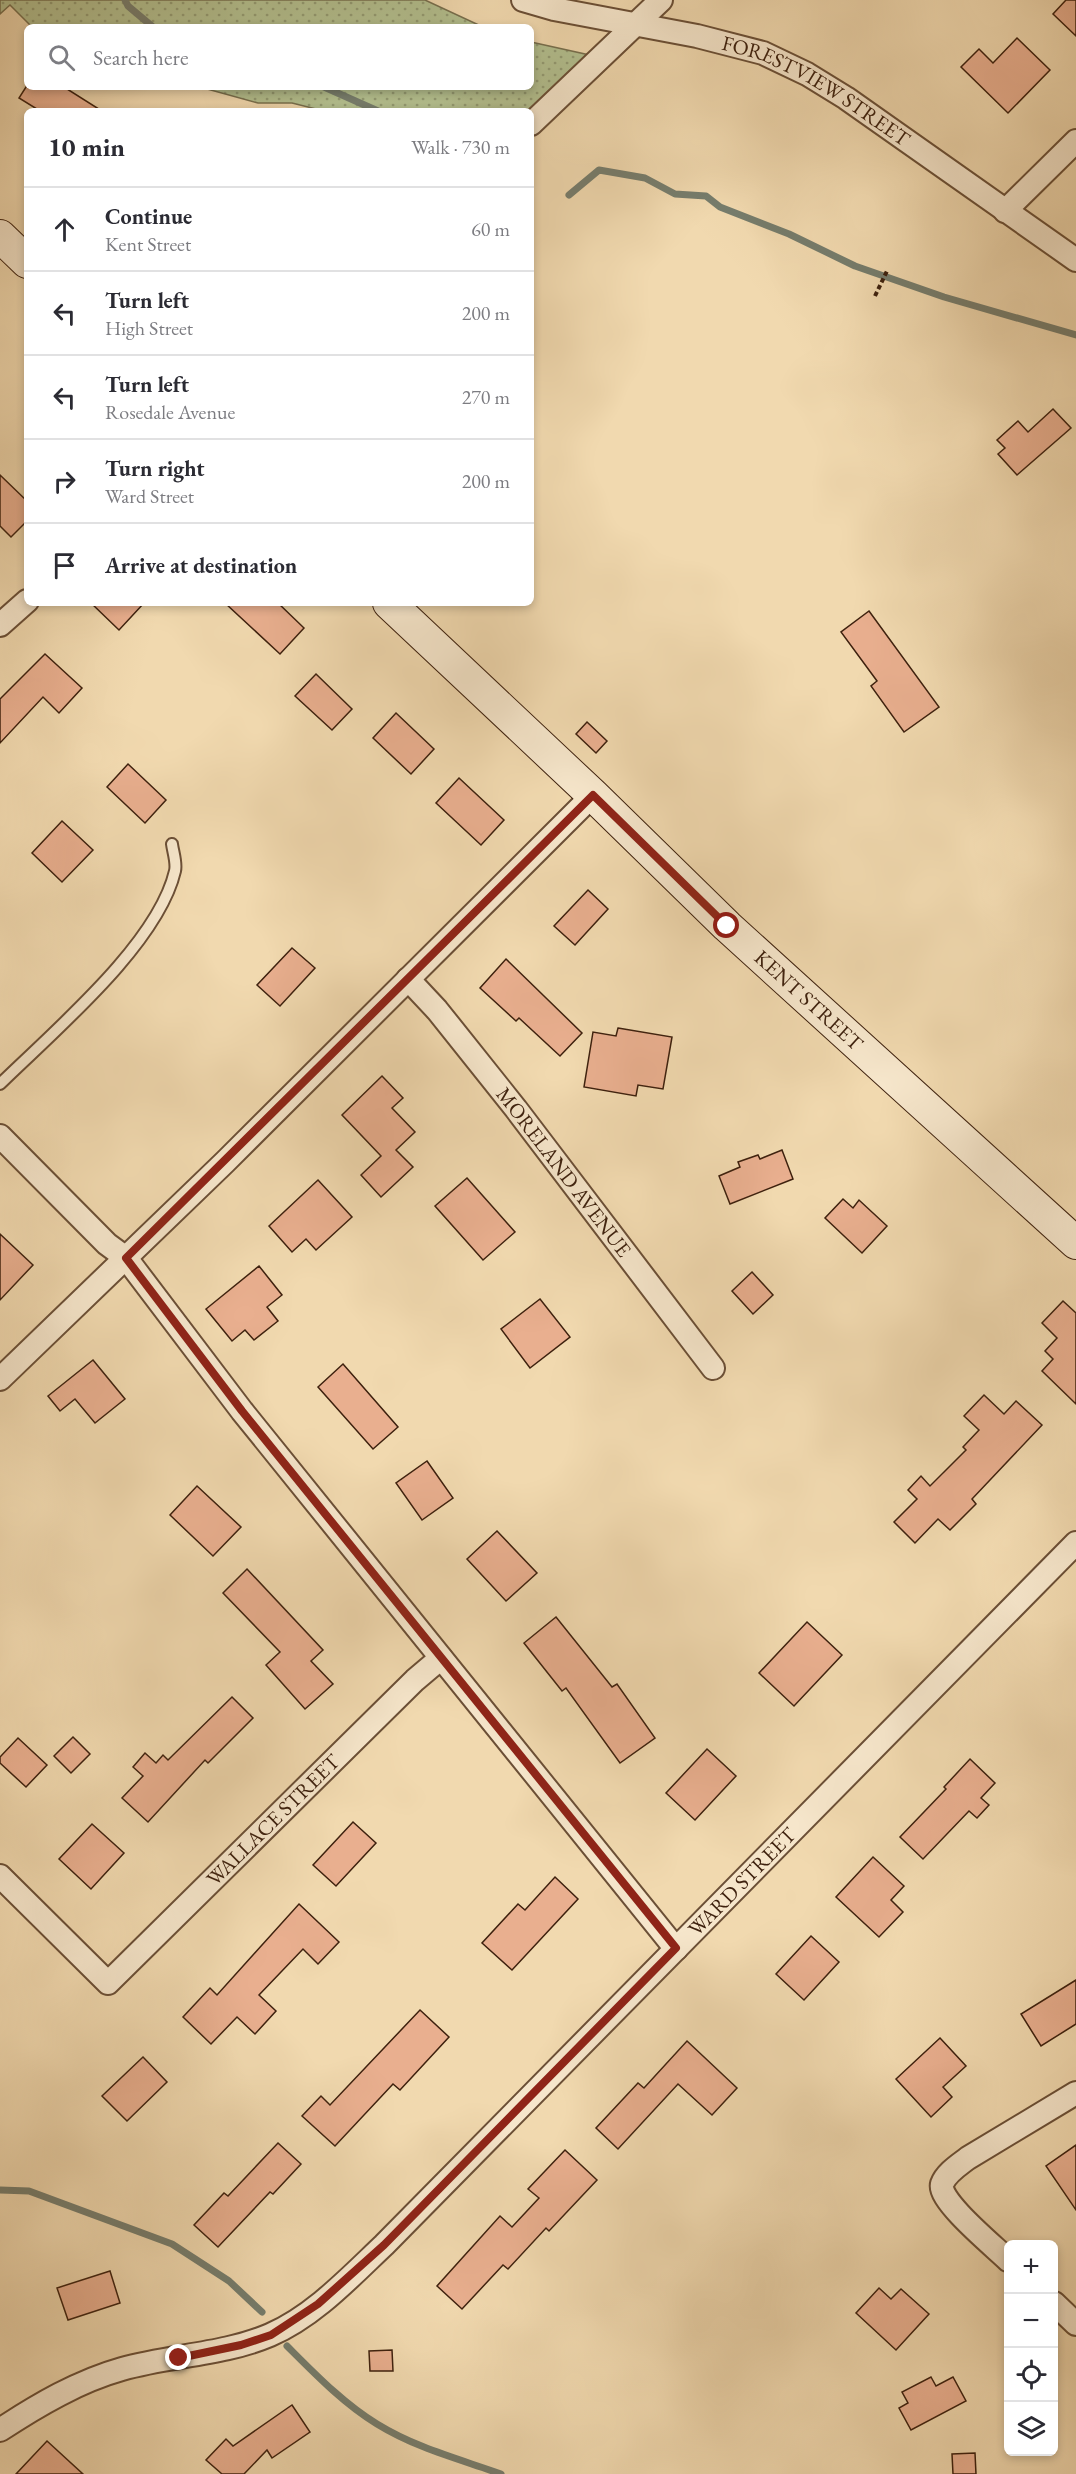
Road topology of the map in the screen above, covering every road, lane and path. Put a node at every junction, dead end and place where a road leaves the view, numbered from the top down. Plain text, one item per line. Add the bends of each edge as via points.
1 (523, 0) edge
2 (661, 0) edge
3 (636, 25) junction
4 (534, 121) edge
5 (1076, 141) edge
6 (1005, 211) junction
7 (0, 236) edge
8 (24, 259) edge
9 (1076, 260) edge
10 (888, 269) dead end
11 (875, 296) dead end
12 (24, 604) edge
13 (392, 606) edge
14 (0, 625) edge
15 (593, 795) junction
16 (172, 844) dead end
17 (408, 979) junction
18 (0, 1084) edge
19 (0, 1136) edge
20 (1076, 1243) edge
21 (126, 1258) junction
22 (713, 1368) dead end
23 (0, 1379) edge
24 (1076, 1543) edge
25 (441, 1658) junction
26 (0, 1876) edge
27 (676, 1948) junction
28 (1076, 2093) edge
29 (1004, 2256) edge
30 (1058, 2308) edge
31 (1076, 2324) edge
32 (0, 2430) edge

1 - 3 street, FORESTVIEW STREET
2 - 3 street
3 - 4 street
3 - 6 street, FORESTVIEW STREET via 763,53 807,74
5 - 6 street
6 - 9 street, FORESTVIEW STREET
7 - 8 street
10 - 11 path
12 - 14 street
13 - 15 street, KENT STREET
15 - 17 street
15 - 20 street, KENT STREET via 727,926
16 - 18 lane via 176,869 158,915 133,950
17 - 21 street
17 - 22 street, MORELAND AVENUE via 516,1109
19 - 21 street via 107,1244
21 - 23 street
21 - 25 street via 242,1411
24 - 27 street, WARD STREET
25 - 26 street, WALLACE STREET via 108,1983
25 - 27 street
27 - 32 street, WARD STREET via 384,2245 295,2321 271,2335 241,2345 124,2368 89,2380
28 - 29 street via 968,2158 953,2169 942,2185 942,2196
30 - 31 street

